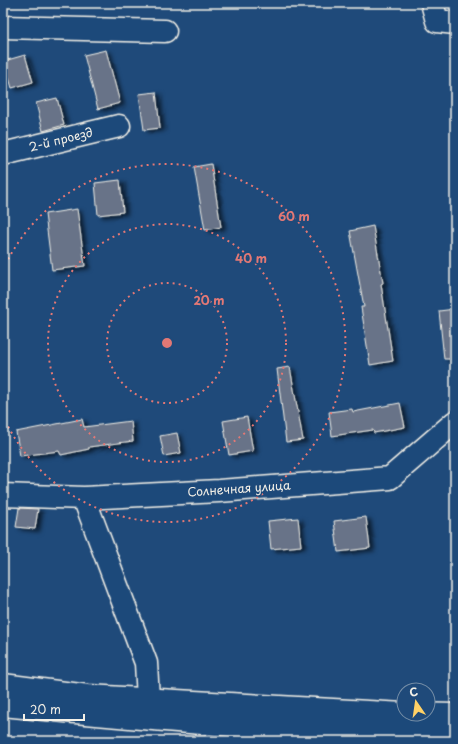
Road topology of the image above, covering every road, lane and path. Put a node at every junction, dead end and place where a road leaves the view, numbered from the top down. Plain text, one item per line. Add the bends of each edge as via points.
1 (432, 3) edge
2 (455, 23) edge
3 (3, 27) edge
4 (165, 31) dead end
5 (119, 126) dead end
6 (3, 154) edge
7 (455, 422) edge
8 (3, 495) edge
9 (84, 498) junction
10 (3, 685) edge
11 (3, 705) edge
12 (148, 709) junction
13 (396, 714) edge
14 (436, 715) edge
15 (455, 715) edge
16 (455, 736) edge

1 - 2 main road via 436,20
3 - 4 main road
5 - 6 main road, 2-й проезд
7 - 9 main road, Солнечная улица via 390,478
8 - 9 main road, Солнечная улица
9 - 12 main road via 146,663
10 - 12 main road via 88,696
11 - 12 main road
12 - 13 main road
12 - 16 main road via 365,734
14 - 15 main road

